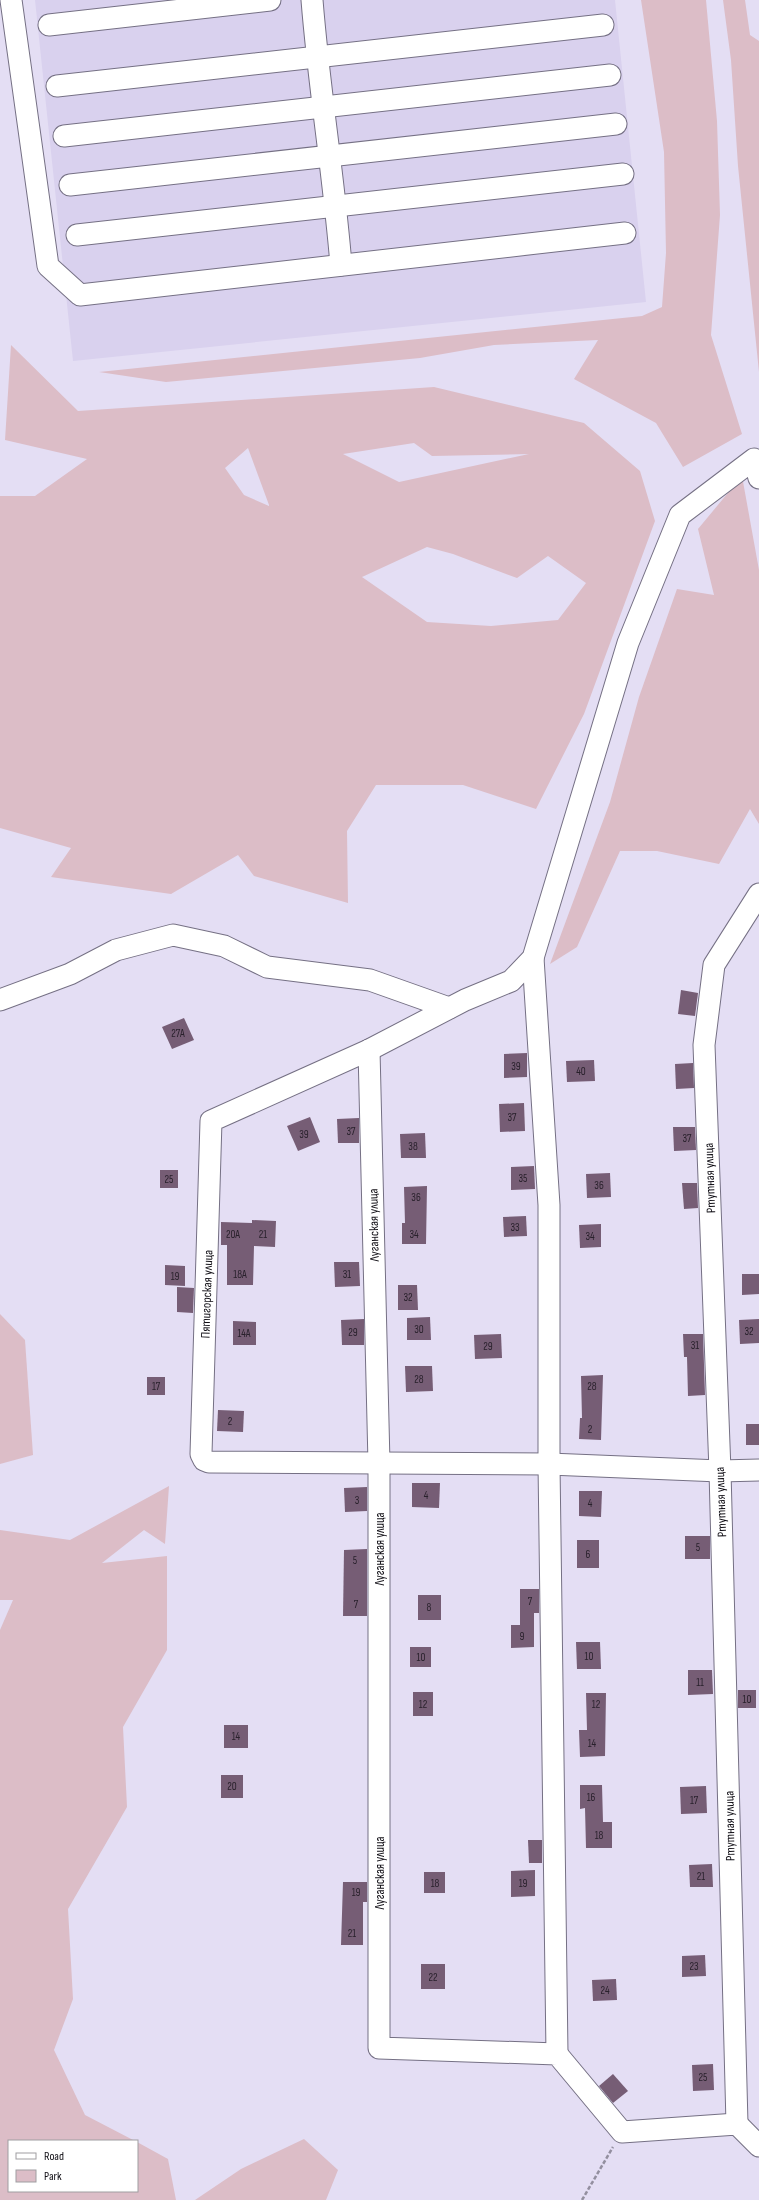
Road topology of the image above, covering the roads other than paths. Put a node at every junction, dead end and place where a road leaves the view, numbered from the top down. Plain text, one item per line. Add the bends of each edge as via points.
1 (11, 0) edge
2 (270, 0) edge
3 (312, 0) edge
4 (49, 25) dead end
5 (603, 25) dead end
6 (316, 57) junction
7 (610, 75) dead end
8 (57, 86) dead end
9 (324, 107) junction
10 (616, 124) dead end
11 (64, 136) dead end
12 (330, 156) junction
13 (623, 174) dead end
14 (70, 185) dead end
15 (336, 206) junction
16 (625, 234) dead end
17 (77, 235) dead end
18 (341, 265) junction
19 (757, 464) edge
20 (759, 894) edge
21 (533, 958) junction
22 (0, 1000) edge
23 (449, 1008) junction
24 (369, 1050) junction
25 (379, 1462) junction
26 (549, 1464) junction
27 (759, 1470) edge
28 (720, 1471) junction
29 (557, 2054) junction
30 (736, 2124) junction
31 (759, 2146) edge

1 - 18 street via 48,266 80,295
2 - 4 street
3 - 6 street
5 - 6 street
6 - 8 street
6 - 9 street
7 - 9 street
9 - 11 street
9 - 12 street
10 - 12 street
12 - 14 street
12 - 15 street
13 - 15 street
15 - 17 street
15 - 18 street
16 - 18 street
19 - 21 street via 680,515 628,643
20 - 28 street, Ртутная улица via 714,965 704,1044
21 - 23 street via 511,981
21 - 26 street via 549,1205
22 - 23 street via 70,974 116,950 173,935 224,946 267,967 370,980
23 - 24 street
24 - 25 street, Луганская улица
24 - 25 street, Пятигорская улица via 211,1122 201,1454 204,1460 209,1462
25 - 26 street
25 - 29 street, Луганская улица via 379,2048
26 - 28 street
26 - 29 street
27 - 28 street
28 - 30 street, Ртутная улица
29 - 30 street via 622,2132
30 - 31 street

